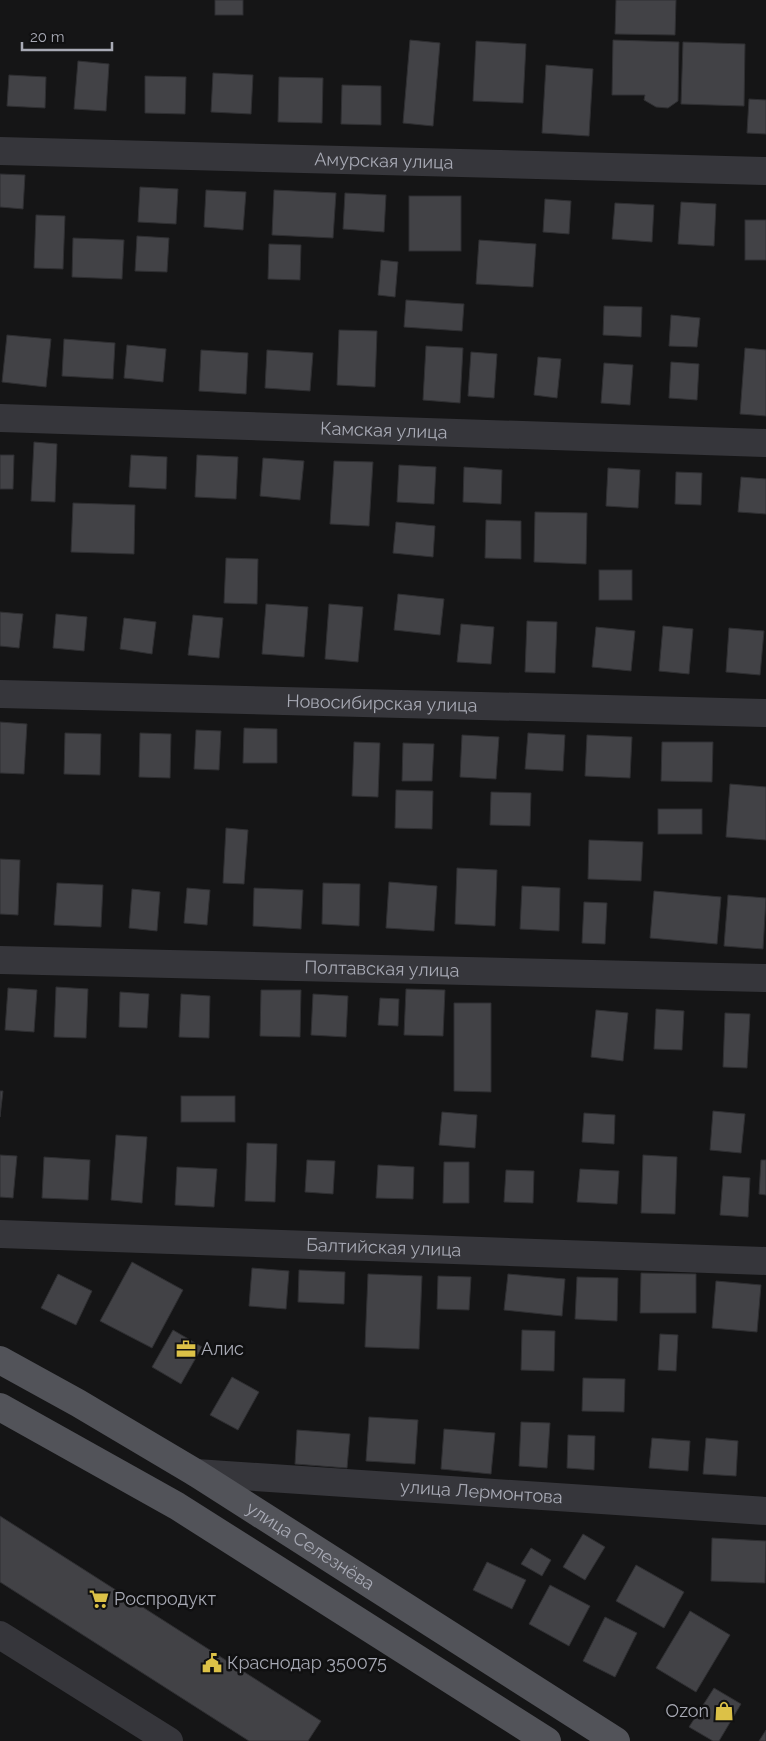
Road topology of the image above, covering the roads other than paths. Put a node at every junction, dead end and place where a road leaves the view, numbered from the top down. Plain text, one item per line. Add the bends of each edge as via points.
1 (0, 151) edge
2 (766, 171) edge
3 (0, 418) edge
4 (766, 443) edge
5 (0, 694) edge
6 (766, 714) edge
7 (0, 960) edge
8 (766, 978) edge
9 (0, 1234) edge
10 (766, 1261) edge
11 (0, 1360) edge
12 (0, 1407) edge
13 (196, 1473) junction
14 (766, 1511) edge
15 (0, 1635) edge
16 (169, 1741) edge
17 (547, 1741) edge
18 (616, 1741) edge

1 - 2 street, Амурская улица
3 - 4 street, Камская улица
5 - 6 street, Новосибирская улица
7 - 8 street, Полтавская улица
9 - 10 street, Балтийская улица
11 - 13 main road, улица Селезнёва
12 - 17 main road via 177,1506
13 - 14 street, улица Лермонтова
13 - 18 main road, улица Селезнёва
15 - 16 street

